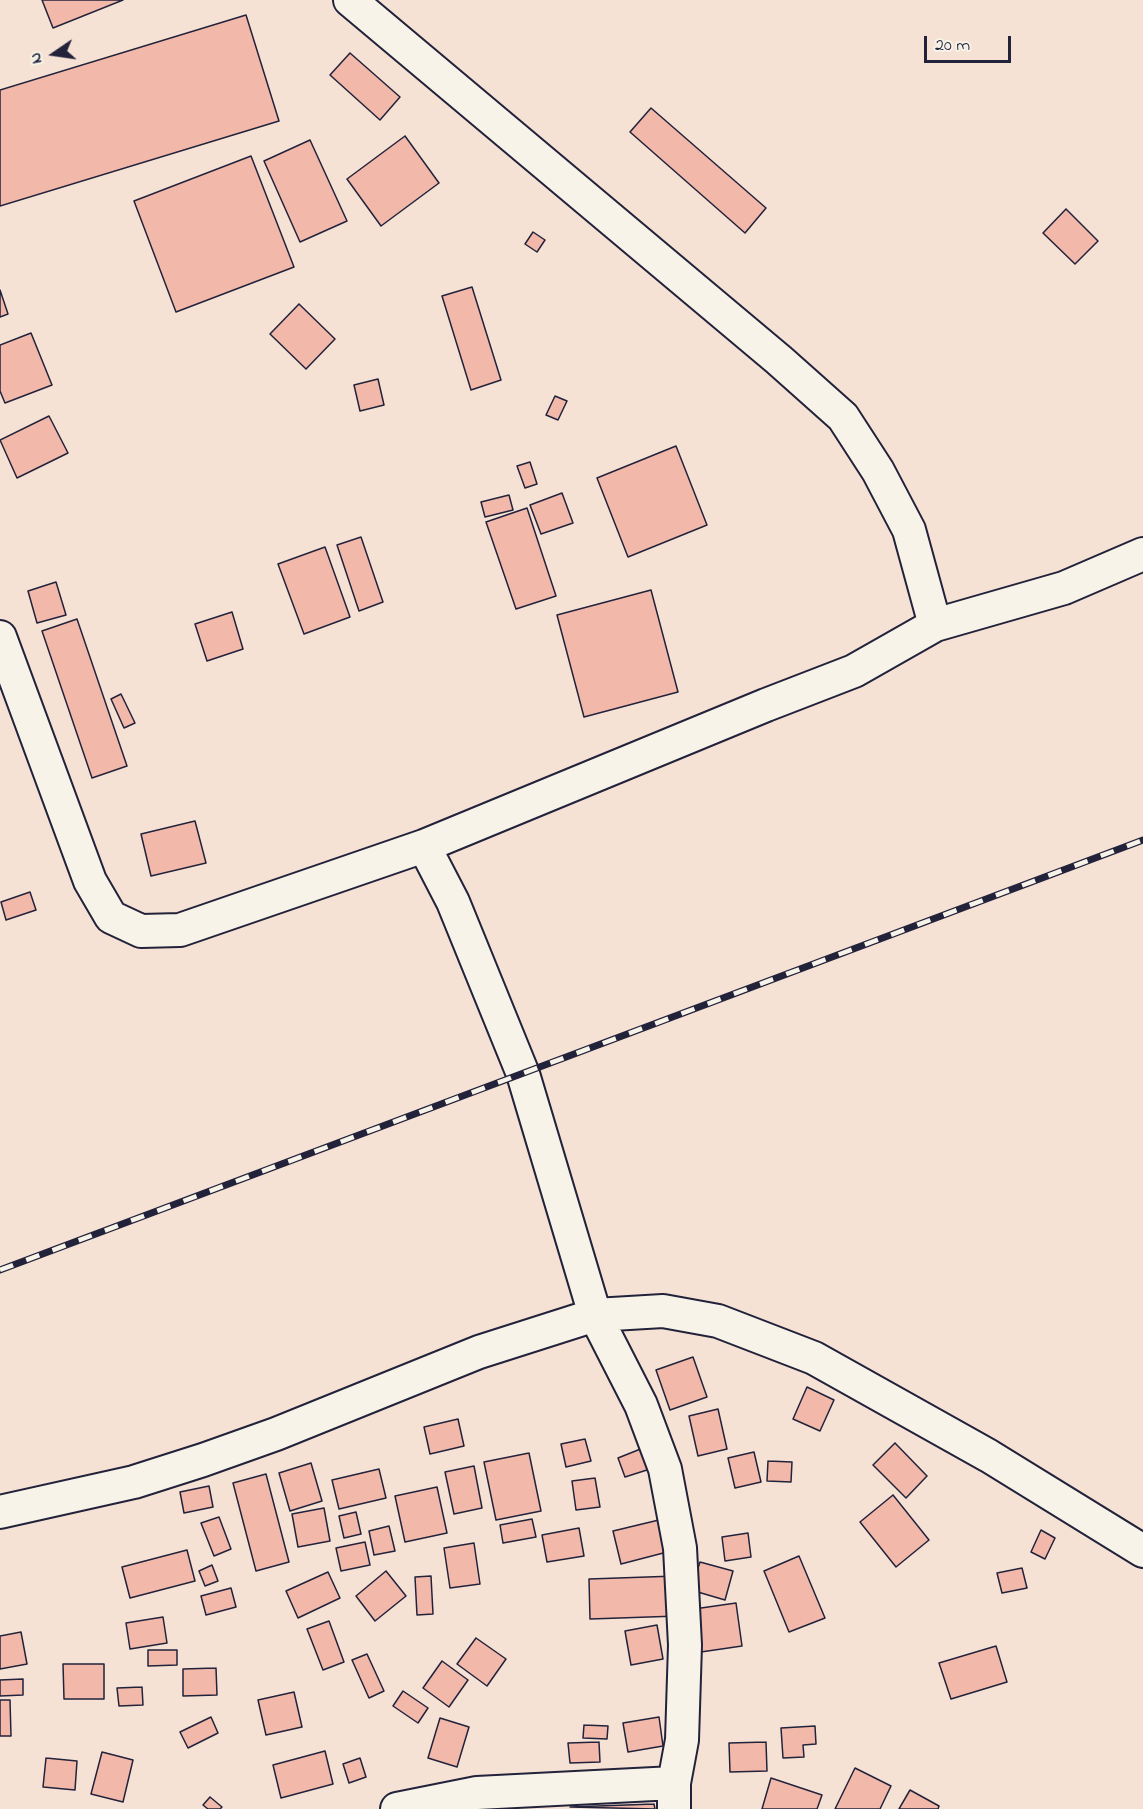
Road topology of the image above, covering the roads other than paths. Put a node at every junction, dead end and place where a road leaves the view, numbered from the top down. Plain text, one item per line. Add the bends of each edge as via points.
1 (350, 0) edge
2 (1143, 554) edge
3 (935, 625) junction
4 (0, 637) edge
5 (424, 846) junction
6 (595, 1315) junction
7 (0, 1512) edge
8 (1143, 1551) edge
9 (674, 1796) edge
10 (397, 1809) edge

1 - 3 street via 843,417 878,471 909,531
2 - 3 street via 1064,588
3 - 5 street via 854,671
4 - 5 street via 90,881 111,918 141,931 180,930
5 - 6 street via 453,902 523,1074
6 - 7 street via 479,1352 202,1460 134,1482
6 - 8 street via 663,1311 718,1321 814,1358 989,1456
6 - 9 street via 641,1406 665,1469 680,1548 685,1645 682,1740
9 - 10 street via 477,1793

